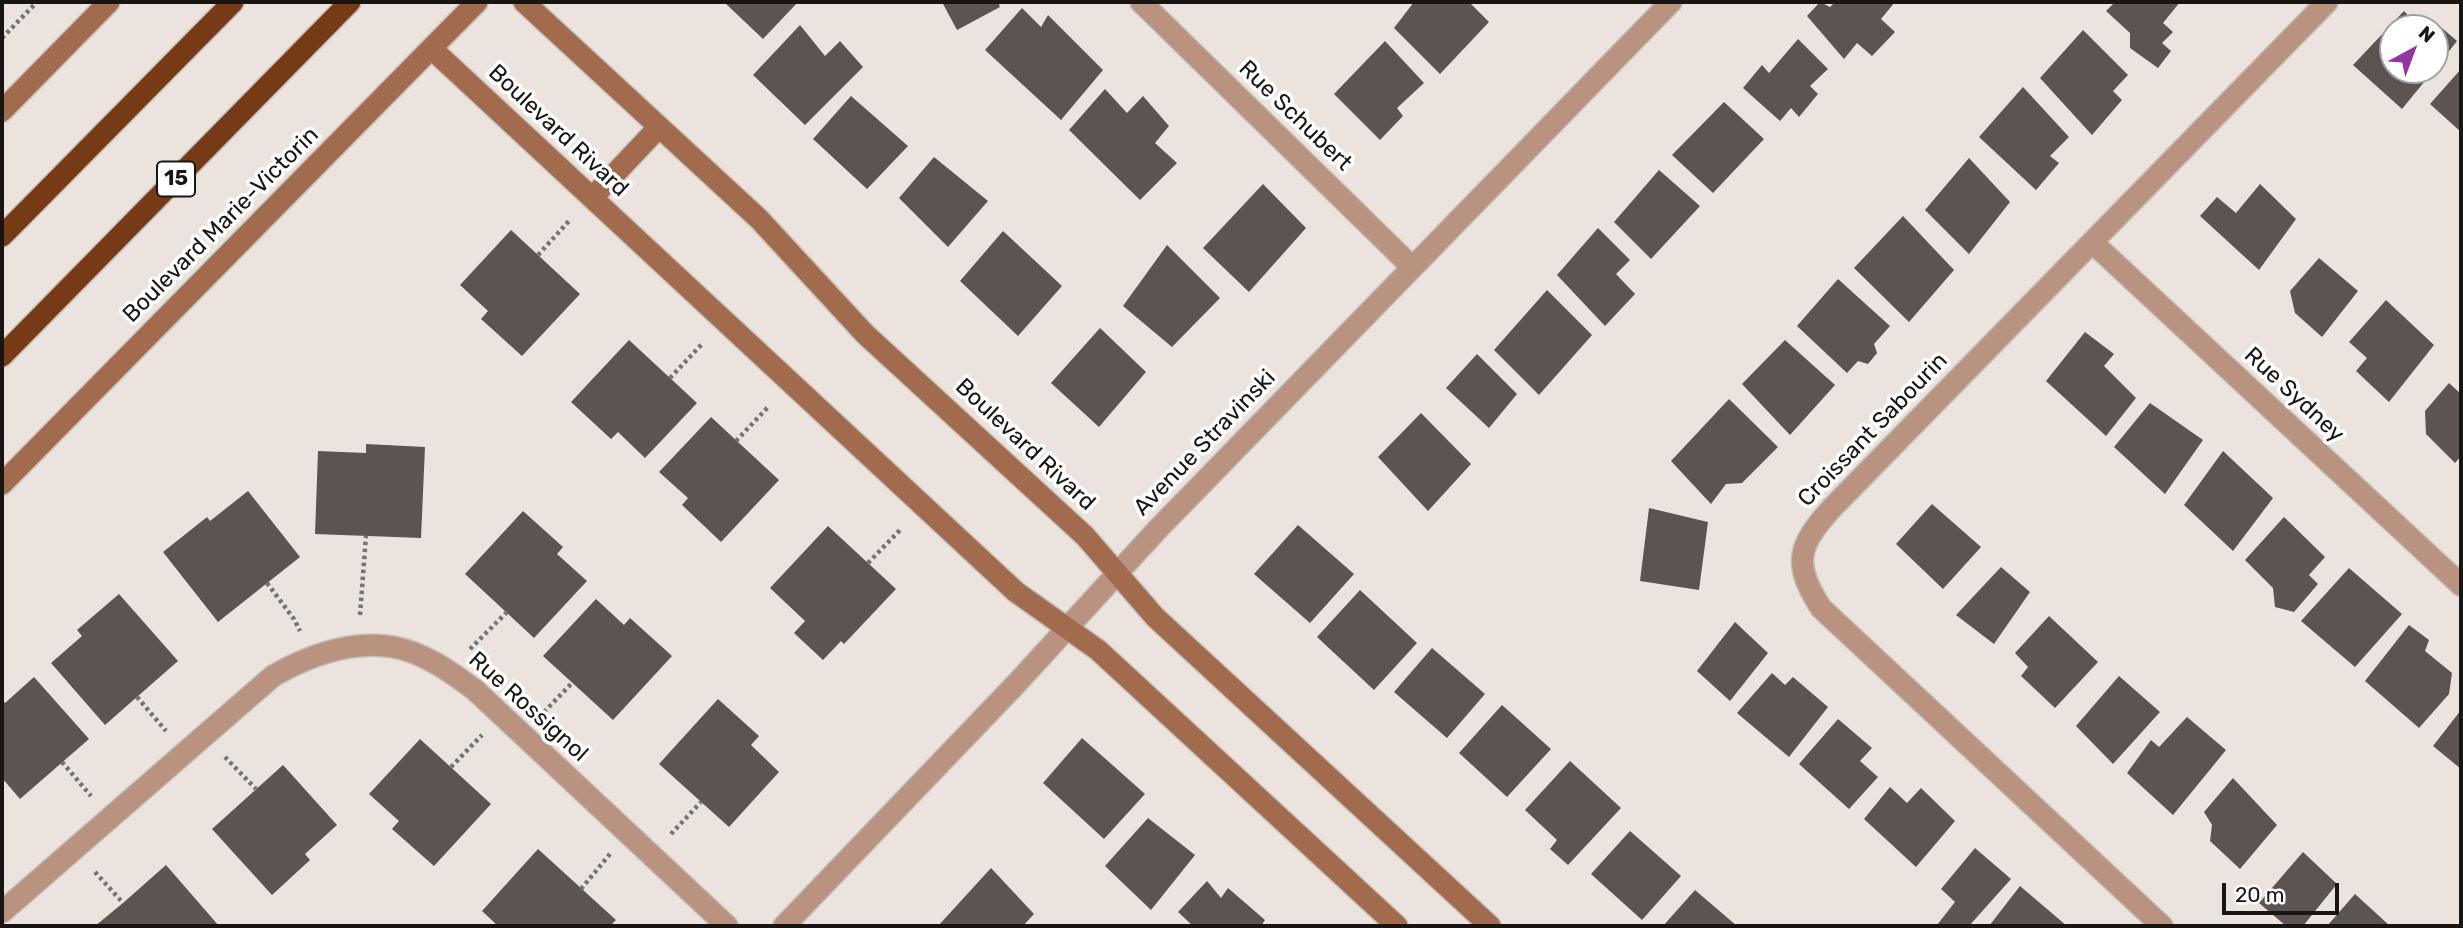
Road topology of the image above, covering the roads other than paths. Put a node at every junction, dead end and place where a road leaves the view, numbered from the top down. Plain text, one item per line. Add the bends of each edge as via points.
1 (109, 2) edge
2 (233, 2) edge
3 (350, 2) edge
4 (477, 2) edge
5 (524, 2) edge
6 (1141, 2) edge
7 (1671, 2) edge
8 (2327, 2) edge
9 (432, 50) junction
10 (2, 111) edge
11 (659, 127) junction
12 (592, 198) junction
13 (2, 236) edge
14 (2092, 243) junction
15 (1412, 267) junction
16 (2, 356) edge
17 (2, 484) edge
18 (1116, 574) junction
19 (2461, 585) edge
20 (1067, 629) junction
21 (2, 912) edge
22 (727, 926) edge
23 (784, 926) edge
24 (1396, 926) edge
25 (1490, 926) edge
26 (2162, 926) edge

1 - 10 street
2 - 13 highway
3 - 16 highway, 15
4 - 9 street, Boulevard Marie-Victorin
5 - 11 street, Boulevard Rivard
6 - 15 street, Rue Schubert
7 - 15 street, Avenue Stravinski
8 - 14 street, Croissant Sabourin
9 - 12 street, Boulevard Rivard
9 - 17 street, Boulevard Marie-Victorin
11 - 12 street
11 - 18 street, Boulevard Rivard via 760,219 865,334 1085,536
12 - 20 street, Boulevard Rivard via 1016,592
14 - 19 street, Rue Sydney
14 - 26 street, Croissant Sabourin via 1818,523 1802,550 1803,569 1821,608
15 - 18 street, Avenue Stravinski
18 - 20 street, Avenue Stravinski
18 - 25 street, Boulevard Rivard via 1155,617
20 - 23 street, Avenue Stravinski
20 - 24 street, Boulevard Rivard via 1098,650
21 - 22 street, Rue Rossignol via 272,676 327,651 393,647 422,656 475,690

